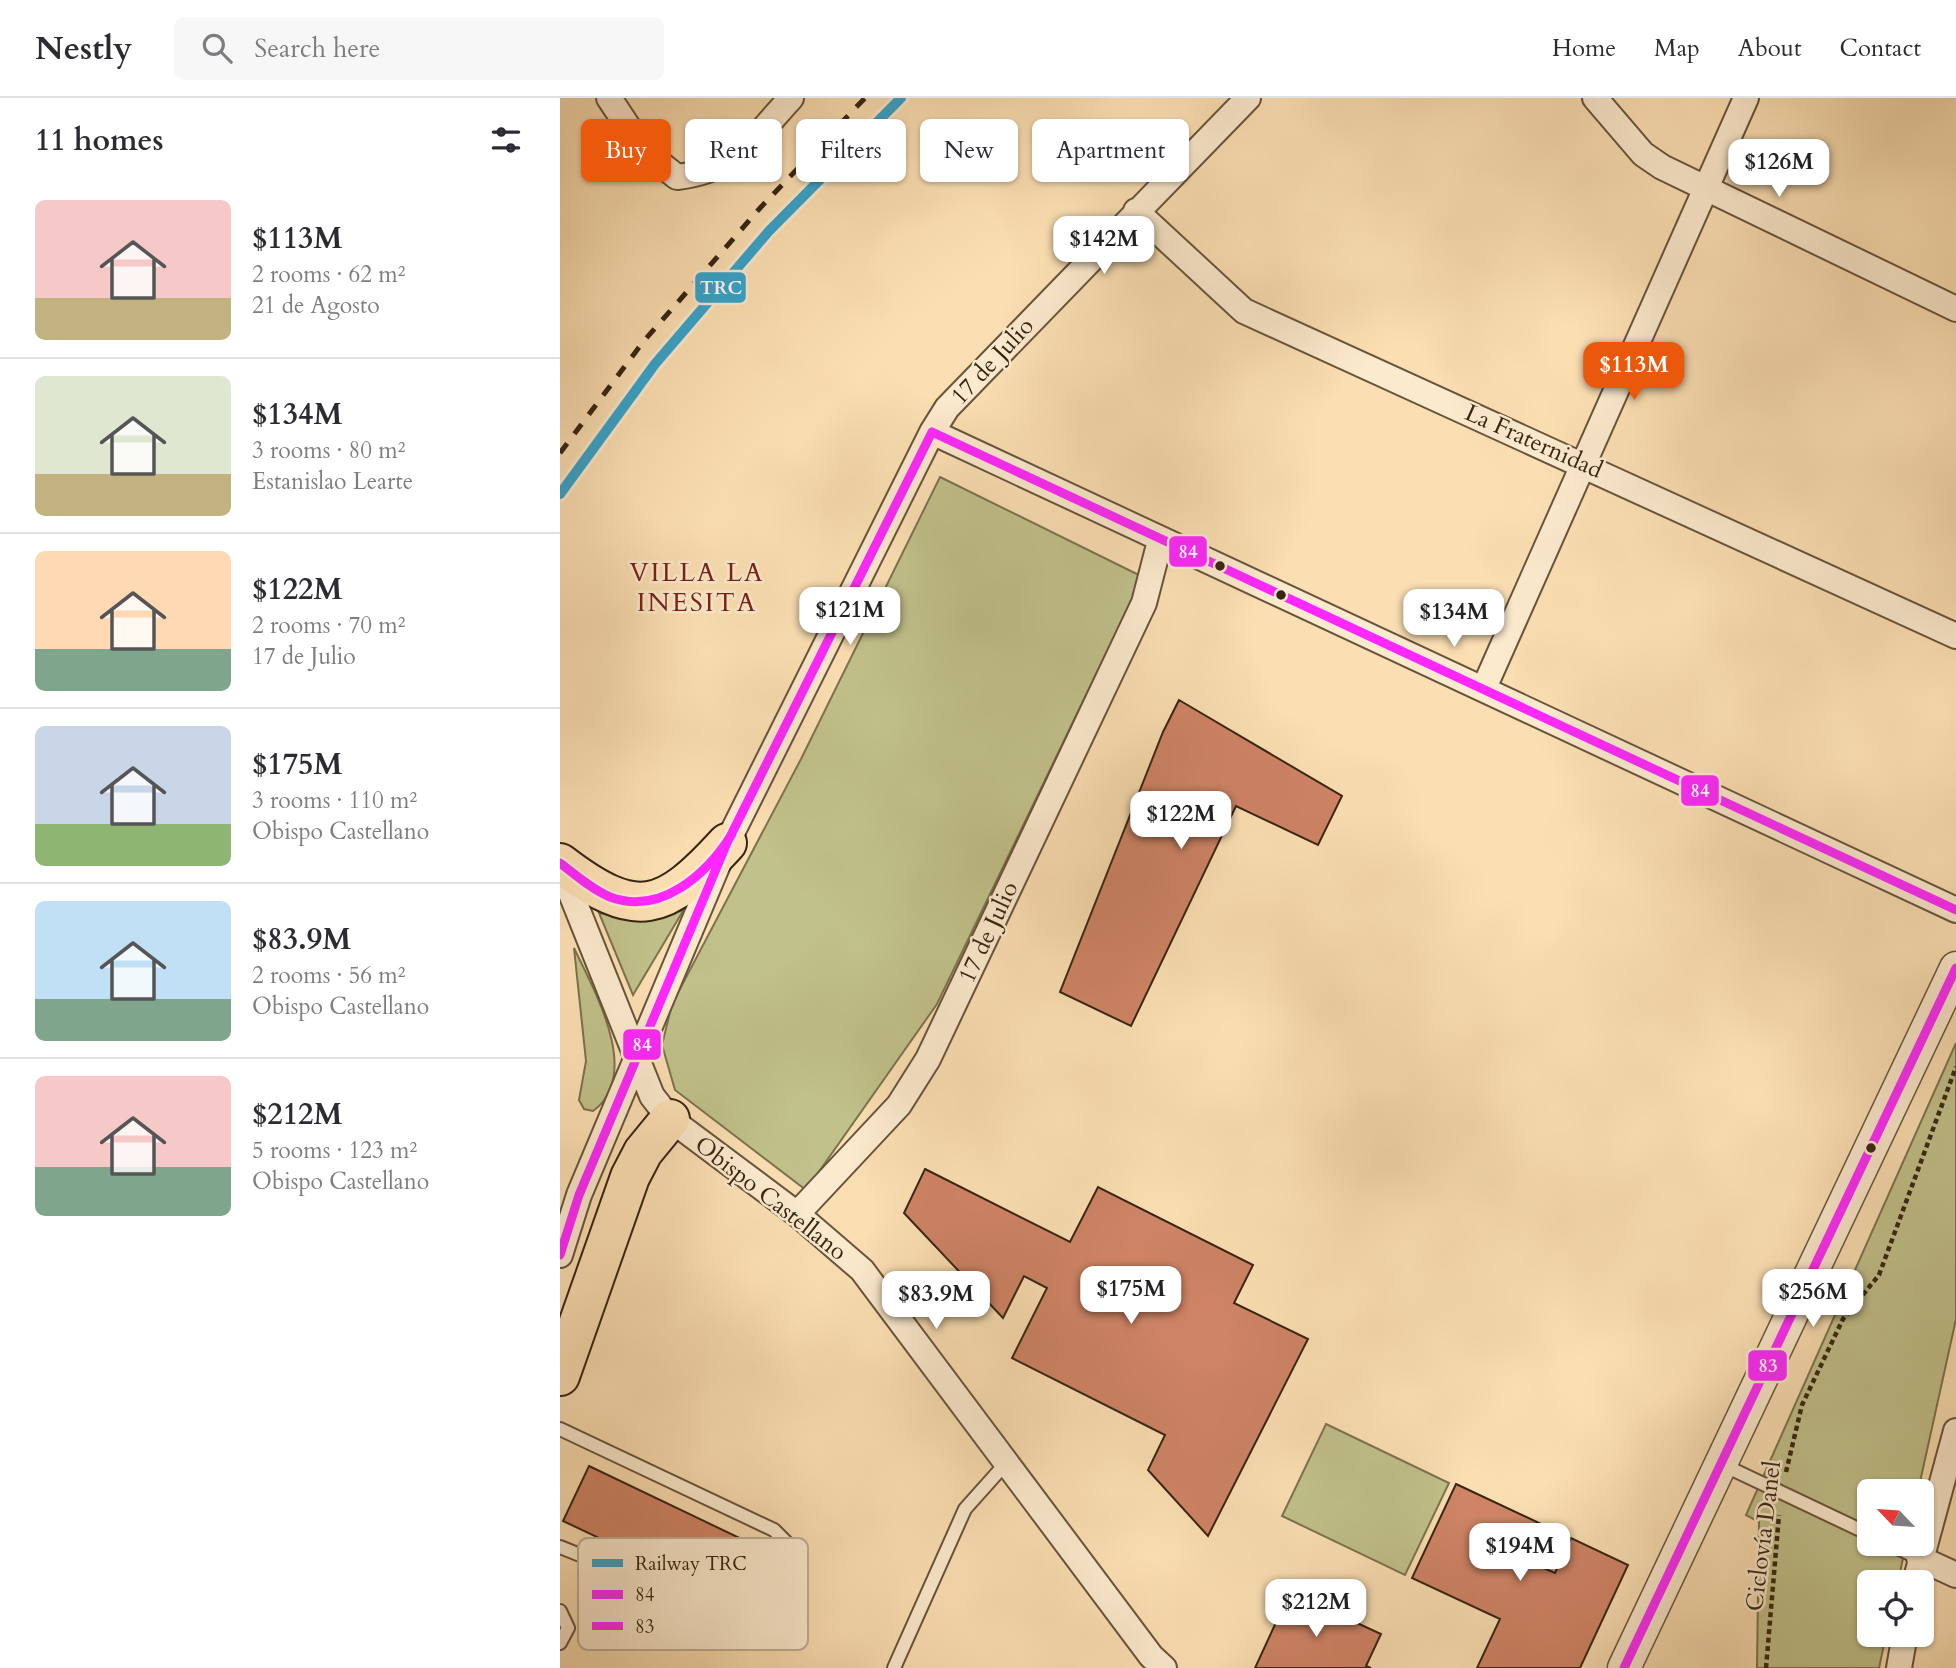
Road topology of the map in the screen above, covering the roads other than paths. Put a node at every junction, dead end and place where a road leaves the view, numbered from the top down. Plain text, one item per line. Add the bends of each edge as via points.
1 (609, 98) edge
2 (790, 98) edge
3 (1248, 98) edge
4 (1595, 98) edge
5 (1746, 98) edge
6 (1704, 188) junction
7 (1136, 211) junction
8 (1956, 309) edge
9 (932, 432) junction
10 (1583, 463) junction
11 (1160, 541) junction
12 (1956, 636) edge
13 (1483, 688) junction
14 (727, 843) junction
15 (560, 864) edge
16 (1956, 910) edge
17 (1956, 968) edge
18 (636, 1056) junction
19 (670, 1119) junction
20 (797, 1214) junction
21 (560, 1255) edge
22 (560, 1376) edge
23 (560, 1429) edge
24 (1956, 1431) edge
25 (1007, 1462) junction
26 (1720, 1464) junction
27 (1857, 1528) edge
28 (782, 1538) edge
29 (560, 1547) edge
30 (578, 1554) edge
31 (1902, 1556) edge
32 (1917, 1570) edge
33 (1934, 1572) edge
34 (1956, 1575) edge
35 (560, 1611) edge
36 (560, 1643) edge
37 (1903, 1647) edge
38 (894, 1668) edge
39 (1164, 1668) edge
40 (1623, 1668) edge
41 (1899, 1668) edge

1 - 2 street via 644,151 677,177 704,174 735,159
3 - 7 street, 17 de Julio
4 - 6 street via 1643,154
5 - 6 street
6 - 8 street
6 - 10 street
7 - 9 street, 17 de Julio via 947,408
7 - 10 street, La Fraternidad via 1244,310
9 - 11 street
9 - 14 street, 17 de Julio
10 - 12 street, La Fraternidad
10 - 13 street
11 - 13 street
11 - 20 street, 17 de Julio via 1144,603 928,1059 900,1105
13 - 16 street
14 - 15 main road via 694,879 665,897 637,903 592,888
14 - 18 street, 17 de Julio
15 - 18 street, Obispo Castellano
17 - 26 street
18 - 19 street, Obispo Castellano via 652,1097
18 - 21 street, 17 de Julio via 579,1195
19 - 20 street, Obispo Castellano
19 - 22 main road via 630,1177
20 - 25 street, Obispo Castellano via 862,1270
23 - 28 lane via 774,1530
24 - 32 street
25 - 38 lane via 965,1509
25 - 39 street, Obispo Castellano
26 - 27 lane
26 - 40 street
29 - 30 lane
31 - 32 lane
33 - 34 street
35 - 36 lane via 568,1628
37 - 41 street

